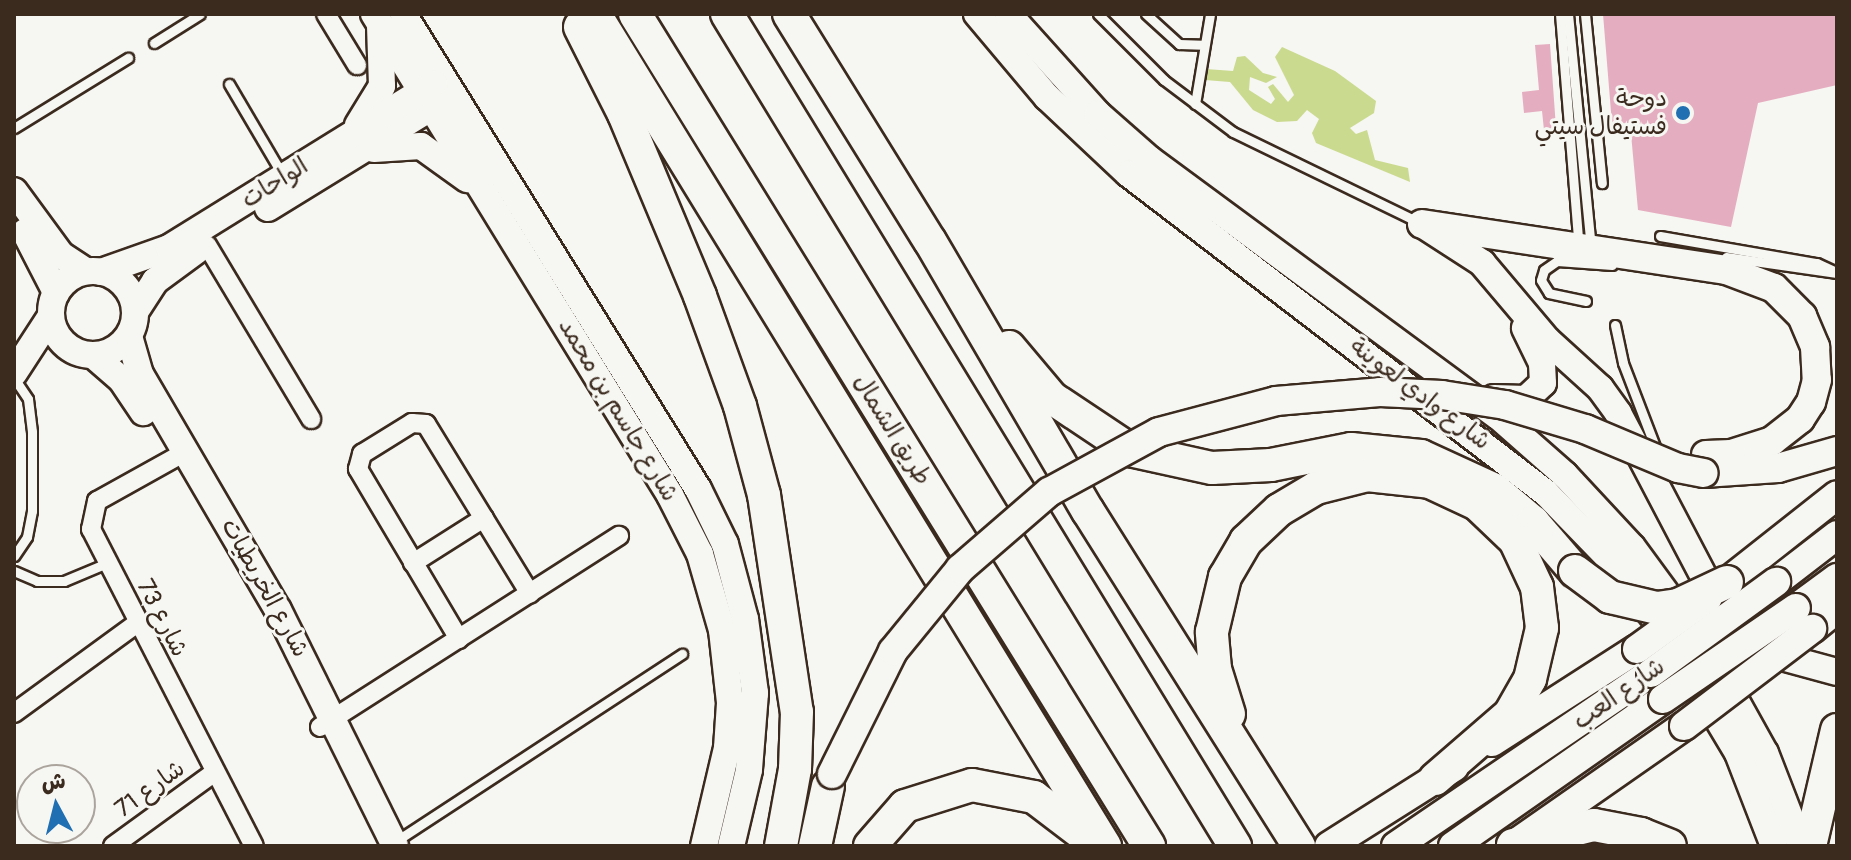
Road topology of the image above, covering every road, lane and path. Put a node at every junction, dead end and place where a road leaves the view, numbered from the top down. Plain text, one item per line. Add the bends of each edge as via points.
1 (200, 14) edge
2 (326, 14) edge
3 (573, 14) edge
4 (595, 14) edge
5 (635, 14) edge
6 (727, 14) edge
7 (789, 14) edge
8 (977, 14) edge
9 (1008, 14) edge
10 (1098, 14) edge
11 (1146, 14) edge
12 (1210, 14) edge
13 (1560, 14) edge
14 (1568, 14) edge
15 (1585, 14) edge
16 (386, 17) edge
17 (154, 43) dead end
18 (1202, 45) junction
19 (128, 58) dead end
20 (357, 65) dead end
21 (229, 84) dead end
22 (437, 93) junction
23 (1195, 104) junction
24 (14, 128) edge
25 (353, 145) junction
26 (284, 177) junction
27 (1602, 183) dead end
28 (482, 188) junction
29 (14, 191) edge
30 (14, 217) edge
31 (1422, 224) junction
32 (1578, 236) junction
33 (1590, 237) junction
34 (930, 241) junction
35 (207, 245) junction
36 (1652, 246) junction
37 (93, 272) junction
38 (1837, 273) edge
39 (1510, 299) junction
40 (1586, 301) dead end
41 (53, 304) junction
42 (132, 324) junction
43 (1615, 325) dead end
44 (84, 353) junction
45 (14, 375) edge
46 (1462, 389) junction
47 (311, 419) dead end
48 (1837, 451) edge
49 (179, 455) junction
50 (1705, 464) junction
51 (1837, 495) edge
52 (484, 518) junction
53 (1837, 535) edge
54 (619, 536) dead end
55 (1685, 548) junction
56 (14, 556) edge
57 (107, 563) junction
58 (413, 563) junction
59 (14, 571) edge
60 (1837, 578) edge
61 (1727, 582) junction
62 (530, 594) junction
63 (1837, 609) edge
64 (136, 624) junction
65 (786, 624) junction
66 (1816, 625) edge
67 (459, 639) junction
68 (682, 654) dead end
69 (1644, 661) junction
70 (1837, 672) edge
71 (14, 713) edge
72 (328, 723) junction
73 (1837, 730) edge
74 (215, 772) junction
75 (1435, 779) junction
76 (830, 780) junction
77 (1260, 786) junction
78 (1332, 844) edge
79 (388, 845) edge
80 (113, 846) edge
81 (254, 846) edge
82 (704, 846) edge
83 (731, 846) edge
84 (762, 846) edge
85 (781, 846) edge
86 (798, 846) edge
87 (815, 846) edge
88 (870, 846) edge
89 (1096, 846) edge
90 (1105, 846) edge
91 (1149, 846) edge
92 (1235, 846) edge
93 (1299, 846) edge
94 (1396, 846) edge
95 (1453, 846) edge
96 (1512, 846) edge
97 (1670, 846) edge
98 (1774, 846) edge
99 (1801, 846) edge
100 (1810, 846) edge

1 - 17 lane
2 - 20 street
3 - 65 highway via 635,137 722,352 764,495
4 - 90 highway
5 - 91 highway, طريق الشمال
6 - 92 highway
7 - 34 highway
8 - 98 main road, شارع وادي لعوينة via 1047,97 1129,174 1515,466 1579,523 1639,595 1718,715 1754,789
9 - 46 main road, شارع وادي لعوينة via 1098,114 1149,159
10 - 23 lane
11 - 18 lane via 1179,44
12 - 18 lane
13 - 32 lane
14 - 33 lane
15 - 27 lane
16 - 22 main road, شارع جاسم بن محمد
16 - 25 main road via 380,95
18 - 23 lane
19 - 24 lane
21 - 26 lane
22 - 25 main road, الواحات
22 - 28 main road, شارع جاسم بن محمد
22 - 83 main road, شارع جاسم بن محمد via 698,489 725,544 745,619 755,693 749,770
23 - 31 lane via 1270,154
25 - 26 main road, الواحات
25 - 28 main road via 421,146
25 - 35 main road, الواحات
26 - 37 main road, الواحات via 154,257
28 - 82 main road, شارع جاسم بن محمد via 670,495 709,578 722,630 730,703 727,748
29 - 37 main road via 61,255
30 - 41 main road via 36,249
31 - 32 lane via 1467,220
31 - 36 main road
31 - 39 main road via 1482,263
32 - 33 lane
33 - 38 lane
34 - 61 highway, bridge via 1052,398 1130,450 1212,468 1271,465 1351,449 1421,456 1495,490 1533,522 1575,571 1610,597 1657,608 1686,602
34 - 77 highway via 1088,511
35 - 42 main road, الواحات via 164,272
35 - 47 street
36 - 38 lane via 1817,263
36 - 40 lane via 1612,265 1547,265 1541,280 1549,293
36 - 50 main road via 1774,288 1802,316 1815,347 1817,380 1800,419 1753,448
37 - 41 main road
37 - 42 main road via 128,289
39 - 46 main road via 1542,363 1543,383 1534,395 1518,400
39 - 55 main road via 1618,413
41 - 44 main road via 58,337
41 - 45 main road
42 - 44 main road via 117,348
42 - 49 main road, شارع الخريطيات via 140,374
43 - 55 lane via 1623,363 1678,509
44 - 45 main road
44 - 49 main road, شارع الخريطيات via 128,388
45 - 56 lane via 28,399 32,424 32,511 27,537
46 - 99 main road, شارع وادي لعوينة via 1565,475 1658,580 1739,702 1783,794
48 - 50 main road via 1778,468
49 - 57 street, شارع 73 via 97,501 91,529
49 - 72 main road, شارع الخريطيات
50 - 76 main road, bridge via 1505,405 1380,392 1242,407 1159,432 1049,492 960,569 893,651
51 - 61 main road
52 - 58 street
52 - 58 street via 426,424 412,423 359,457 356,465
52 - 62 street
53 - 69 main road, شارع العب, bridge via 1776,582
54 - 62 street
55 - 70 main road via 1721,609 1741,631 1778,656
57 - 59 lane via 64,581 37,581
57 - 64 street, شارع 73
58 - 67 street
60 - 66 main road, شارع العب
61 - 69 main road, bridge
62 - 67 street
63 - 66 main road
64 - 71 street
64 - 74 street, شارع 73
65 - 84 highway via 780,756
65 - 85 highway via 797,744
66 - 95 main road, شارع العب, bridge via 1663,699
66 - 96 main road, bridge via 1684,726
67 - 72 street
68 - 79 lane
69 - 75 main road
69 - 94 main road, شارع العب
72 - 79 main road, شارع الخريطيات
73 - 100 highway
74 - 80 street, شارع 71
74 - 81 street, شارع 73
75 - 77 highway via 1522,697 1540,647 1537,587 1515,540 1477,504 1430,482 1367,475 1316,488 1279,510 1246,541 1219,593 1212,632 1215,669
75 - 78 main road
76 - 86 main road
76 - 87 highway
77 - 93 highway
88 - 89 highway via 905,806 972,785 1034,797 1054,807
96 - 97 highway via 1594,825

